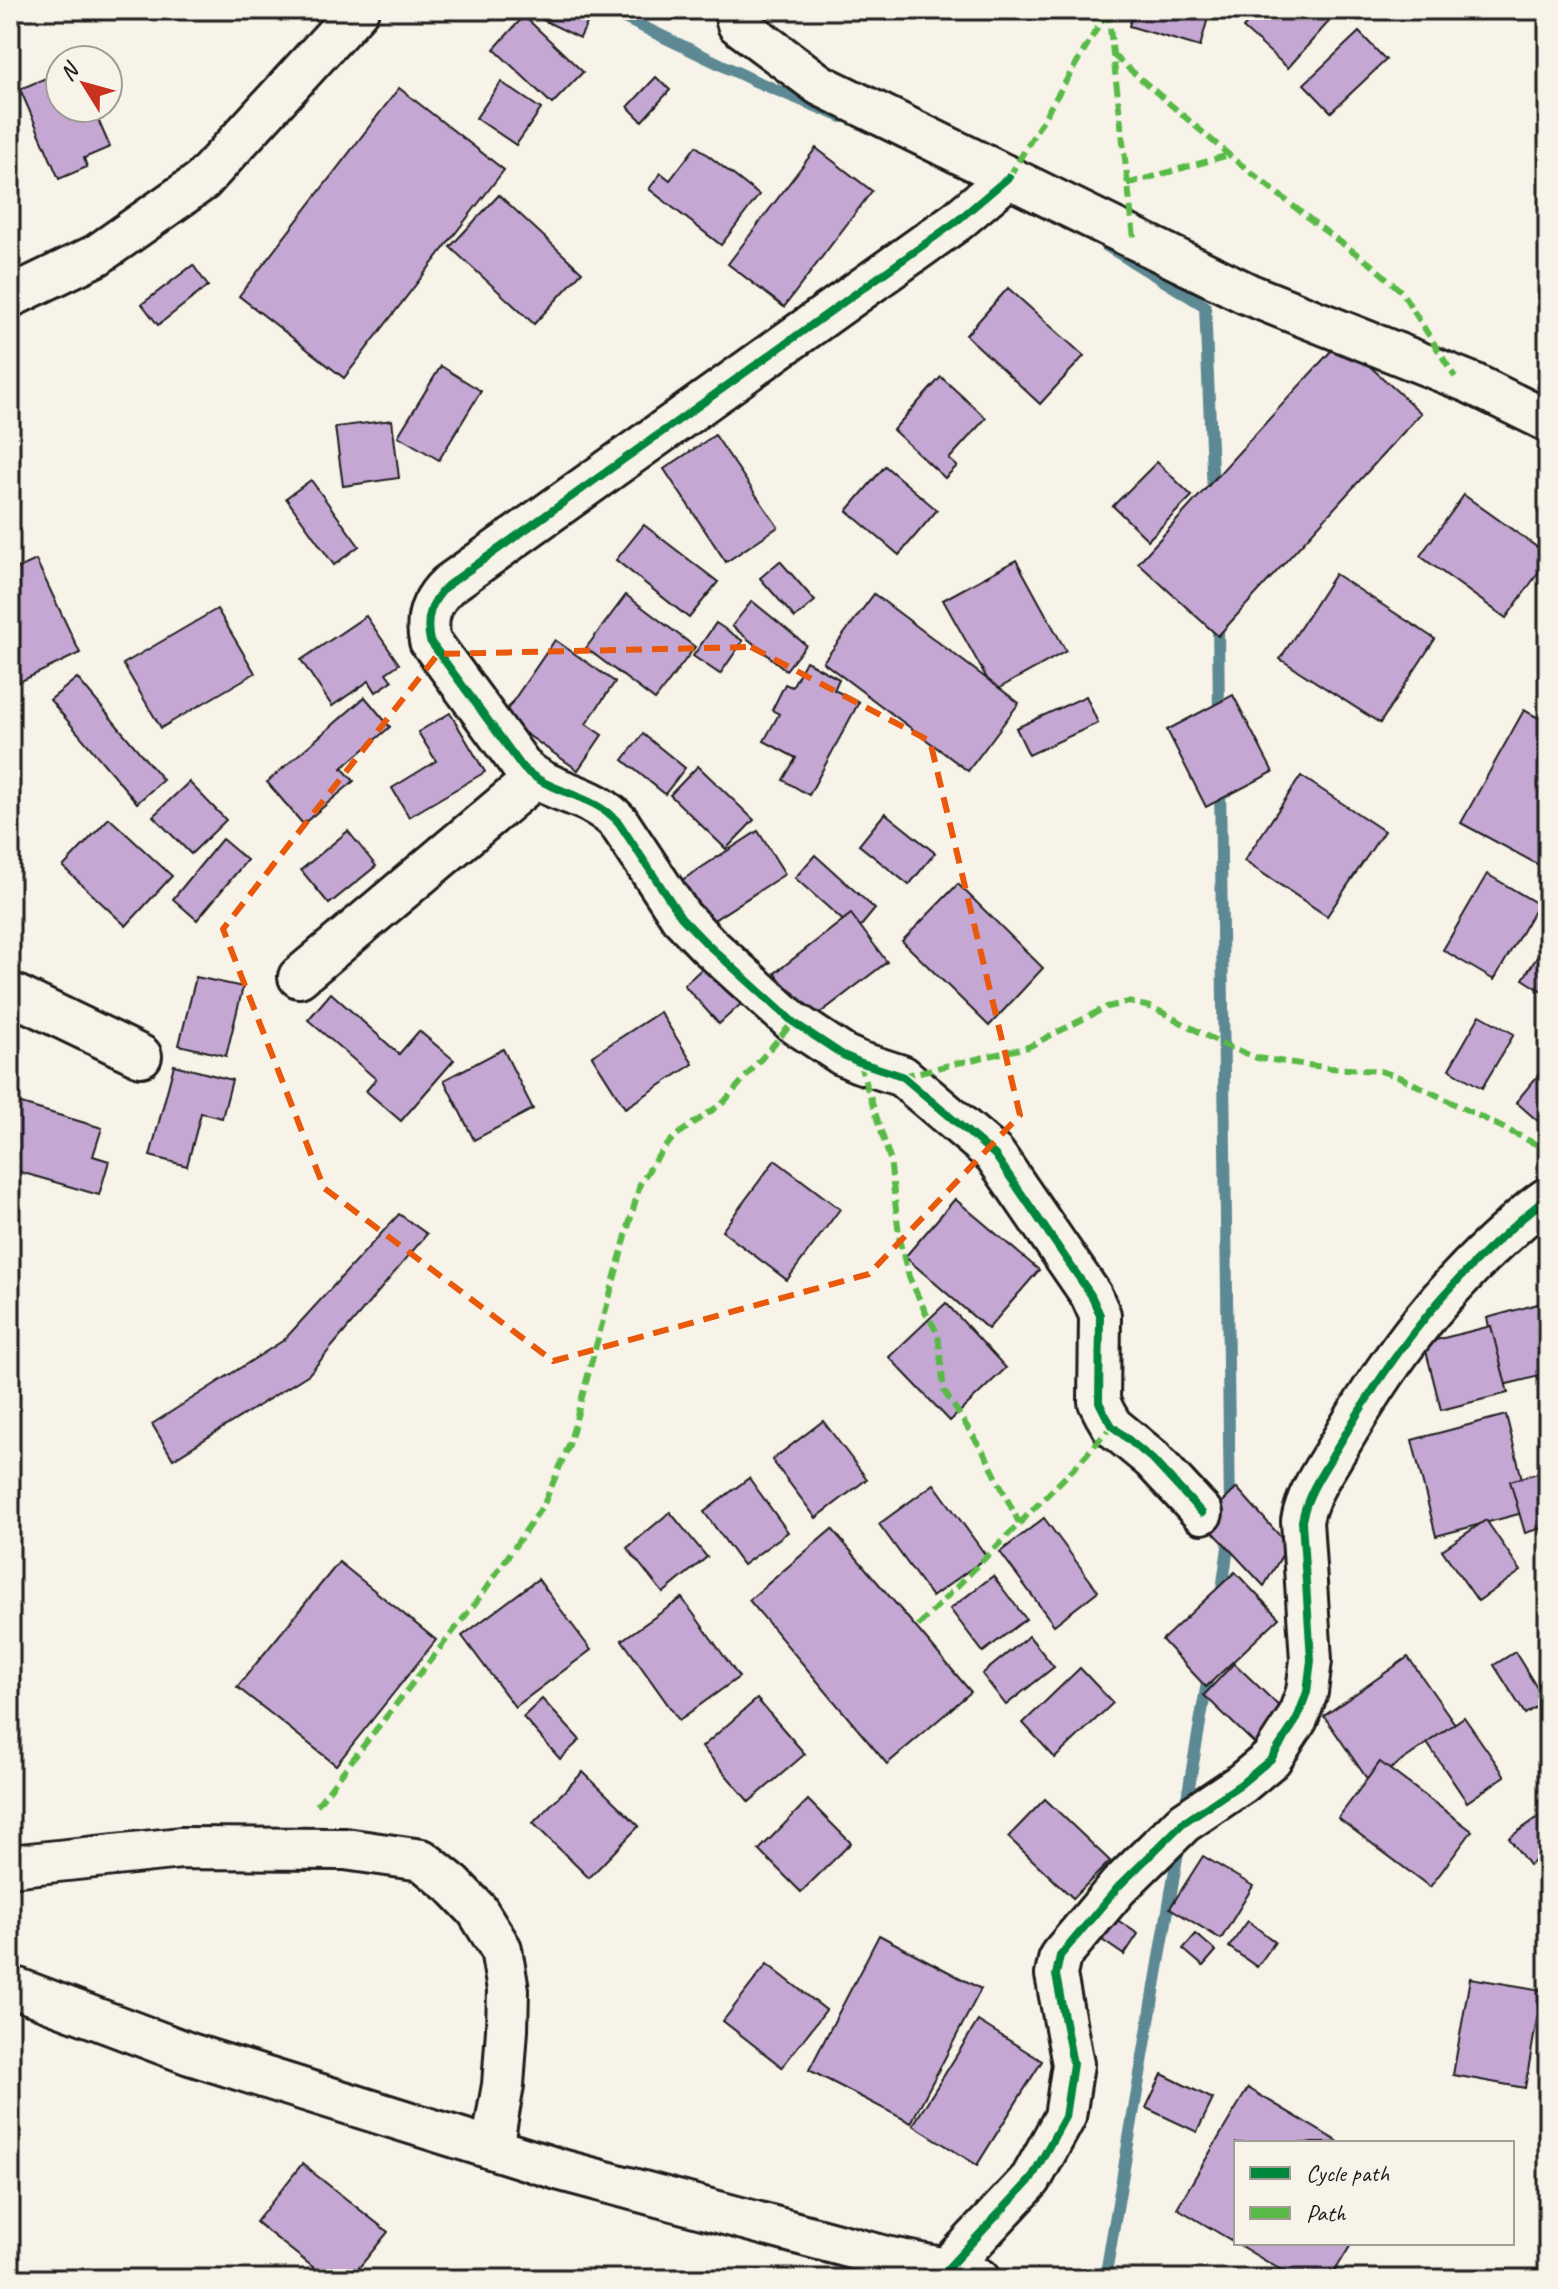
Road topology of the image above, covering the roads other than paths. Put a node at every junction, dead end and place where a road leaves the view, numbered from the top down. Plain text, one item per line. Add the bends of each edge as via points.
1 (358, 10) edge
2 (734, 10) edge
3 (1009, 177) junction
4 (10, 297) edge
5 (1548, 421) edge
6 (534, 779) junction
7 (299, 977) dead end
8 (10, 993) edge
9 (141, 1056) dead end
10 (1548, 1198) edge
11 (1202, 1513) dead end
12 (10, 1866) edge
13 (10, 1986) edge
14 (492, 2148) junction
15 (871, 2268) edge
16 (963, 2274) edge

1 - 4 street via 202,181 97,255
2 - 3 street via 738,24 820,85
3 - 5 street via 1248,294 1471,383
3 - 6 street via 957,221 436,597 427,628 430,641
6 - 7 street
6 - 11 street via 608,812 695,933 793,1022 843,1055 902,1076 995,1155 1096,1305 1099,1402 1112,1426 1152,1459
8 - 9 street
10 - 16 street via 1468,1268 1423,1317 1374,1386 1307,1499 1302,1521 1311,1660 1297,1719 1271,1759 1183,1823 1118,1887 1060,1956 1056,1975 1073,2064 1065,2117 1031,2179
12 - 14 street via 181,1848 345,1849 422,1860 477,1910 501,1949 507,2030
13 - 14 street via 190,2054
14 - 15 street
15 - 16 street

